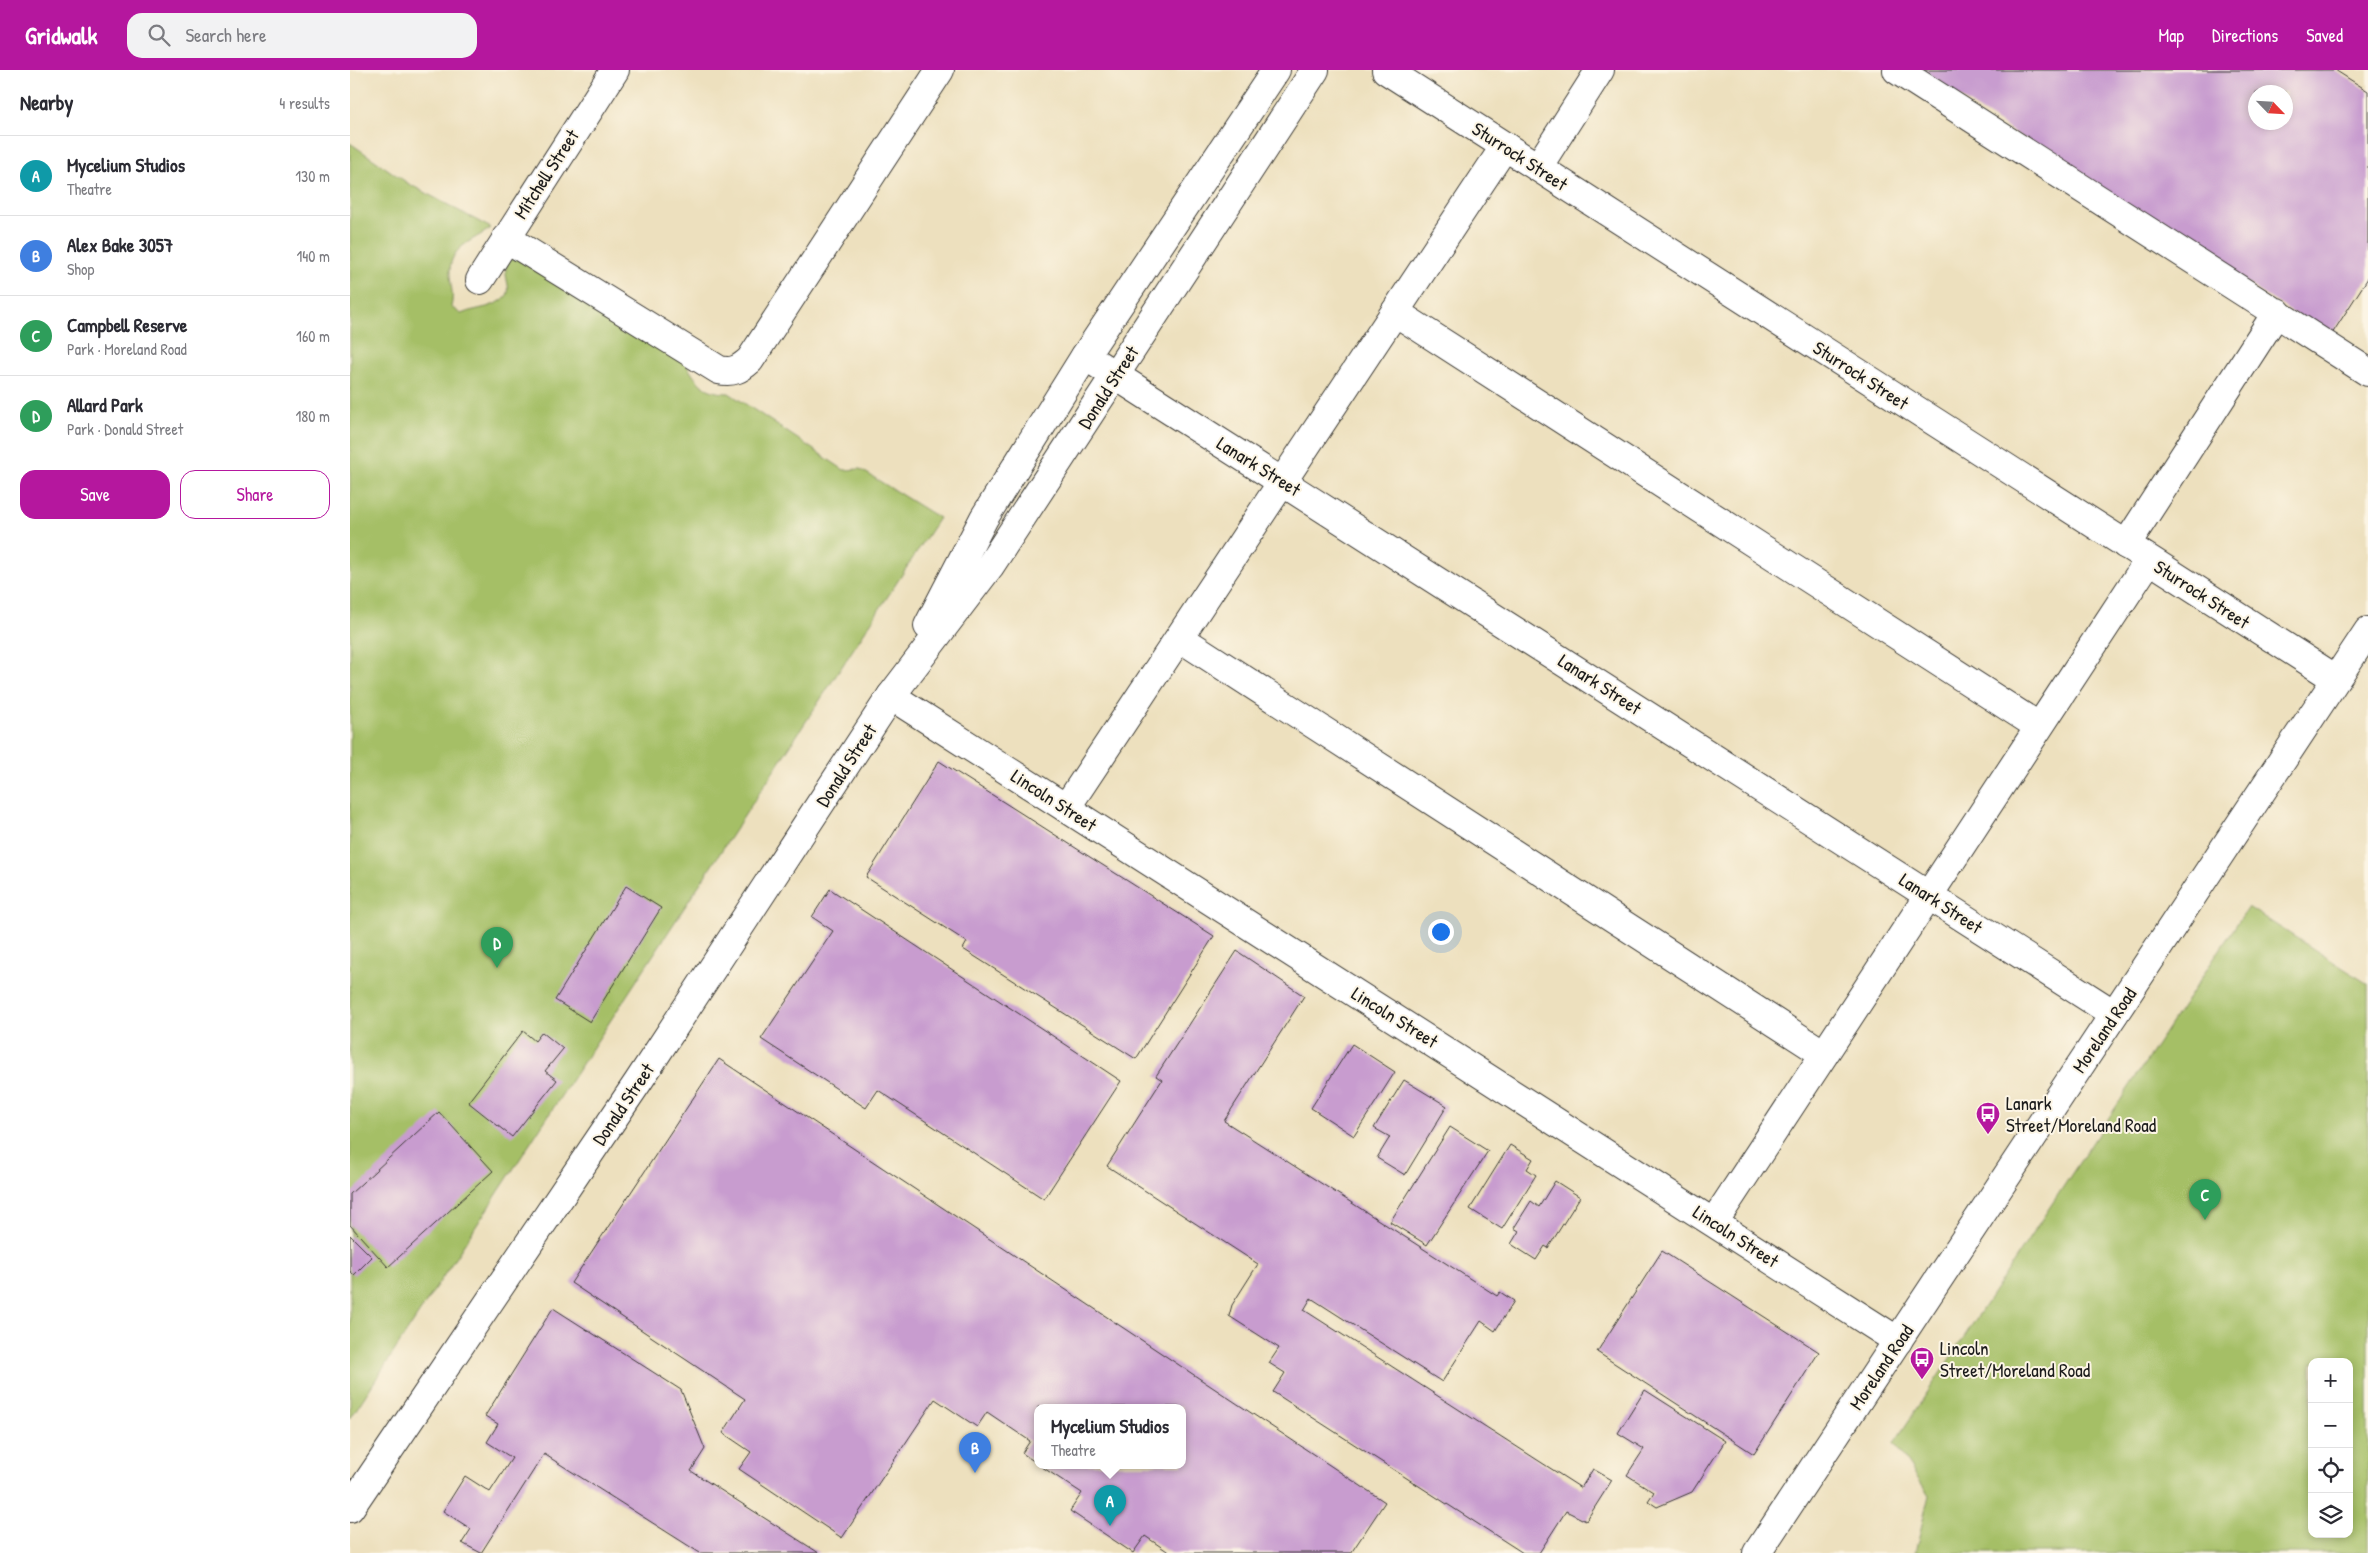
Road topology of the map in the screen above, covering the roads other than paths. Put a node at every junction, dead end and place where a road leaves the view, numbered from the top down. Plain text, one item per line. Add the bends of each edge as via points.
1 (614, 70) edge
2 (940, 70) edge
3 (1276, 70) edge
4 (1315, 70) edge
5 (1386, 70) edge
6 (1600, 70) edge
7 (1897, 70) edge
8 (1504, 146) junction
9 (1538, 167) junction
10 (506, 238) junction
11 (480, 280) dead end
12 (1395, 312) junction
13 (2277, 312) junction
14 (1085, 356) junction
15 (2368, 372) edge
16 (1116, 376) junction
17 (1283, 481) junction
18 (2126, 545) junction
19 (2149, 560) junction
20 (2368, 631) edge
21 (1180, 638) junction
22 (2336, 680) junction
23 (891, 696) junction
24 (2038, 726) junction
25 (1066, 808) junction
26 (1929, 894) junction
27 (2114, 1014) junction
28 (1824, 1054) junction
29 (1714, 1222) junction
30 (1898, 1341) junction
31 (350, 1508) edge
32 (1757, 1553) edge

1 - 10 street, Mitchell Street
2 - 10 street via 750,360 740,369 730,372 719,370
3 - 14 street, Donald Street
4 - 16 street, Donald Street
5 - 8 street, Sturrock Street
6 - 9 street
7 - 13 street
8 - 9 street, Sturrock Street
8 - 12 street
9 - 18 street, Sturrock Street
10 - 11 street, Mitchell Street
12 - 17 street
12 - 24 street
13 - 15 street
13 - 18 street
14 - 16 street, Lanark Street
14 - 23 street, Donald Street via 984,518
16 - 17 street, Lanark Street
16 - 23 street, Donald Street via 990,566
17 - 21 street
17 - 26 street, Lanark Street
18 - 19 street, Sturrock Street
19 - 22 street, Sturrock Street
19 - 24 street
20 - 22 street, Moreland Road
21 - 25 street
21 - 28 street
22 - 27 street, Moreland Road
23 - 25 street, Lincoln Street
23 - 31 street, Donald Street via 638,1082
24 - 26 street
25 - 29 street, Lincoln Street
26 - 27 street, Lanark Street
26 - 28 street
27 - 30 street, Moreland Road
28 - 29 street
29 - 30 street, Lincoln Street
30 - 32 street, Moreland Road

